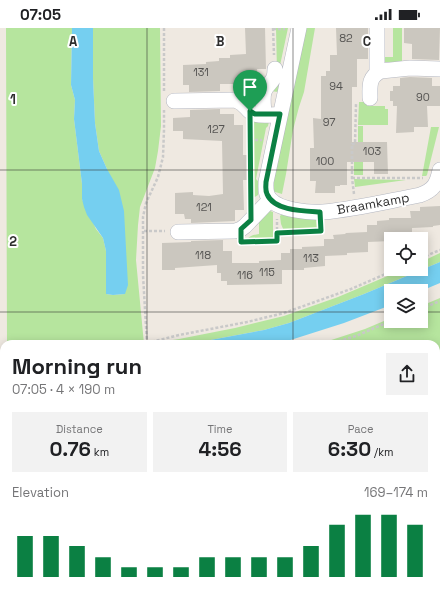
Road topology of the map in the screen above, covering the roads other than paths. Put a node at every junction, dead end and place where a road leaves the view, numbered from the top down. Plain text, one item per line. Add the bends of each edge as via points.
1 (299, 28) edge
2 (377, 28) edge
3 (274, 69) road end
4 (440, 69) edge
5 (376, 73) junction
6 (370, 98) road end
7 (167, 100) road end
8 (280, 114) junction
9 (264, 115) junction
10 (439, 175) edge
11 (273, 202) junction
12 (178, 232) road end

1 - 8 street
2 - 5 street
3 - 9 street via 274,78 264,94
4 - 5 street via 410,68
5 - 6 street via 371,80
7 - 9 street via 235,100 255,114
8 - 9 street
8 - 11 street via 266,182 266,192
10 - 11 street, Braamkamp via 430,190 420,195 356,207 320,212 285,208
11 - 12 street via 245,226 241,235 235,231

